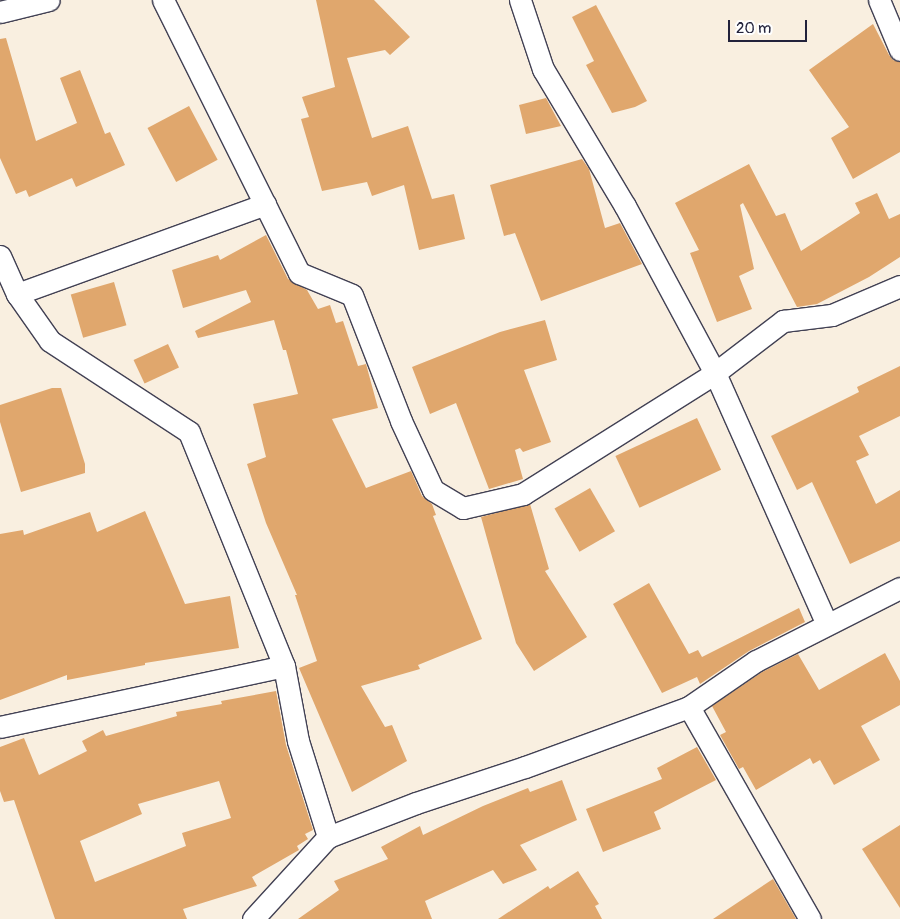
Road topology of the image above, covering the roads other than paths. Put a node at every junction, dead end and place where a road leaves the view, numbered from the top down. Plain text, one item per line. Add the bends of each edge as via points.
1 (48, 0) edge
2 (163, 0) edge
3 (520, 0) edge
4 (879, 0) edge
5 (0, 12) edge
6 (900, 50) edge
7 (265, 204) junction
8 (0, 256) edge
9 (900, 286) edge
10 (17, 294) junction
11 (715, 373) junction
12 (900, 588) edge
13 (828, 624) junction
14 (284, 666) junction
15 (689, 708) junction
16 (0, 727) edge
17 (328, 837) junction
18 (253, 919) edge
19 (810, 919) edge

1 - 5 street
2 - 7 street
3 - 11 street via 543,69 625,206
4 - 6 street
7 - 10 street
7 - 11 street via 299,273 352,295 401,421 433,490 463,508 523,494
8 - 10 street
9 - 11 street via 832,315 783,321
10 - 14 street via 50,341 189,432
11 - 13 street
12 - 13 street
13 - 15 street via 756,661
14 - 16 street
14 - 17 street via 298,741
15 - 17 street
15 - 19 street
17 - 18 street

